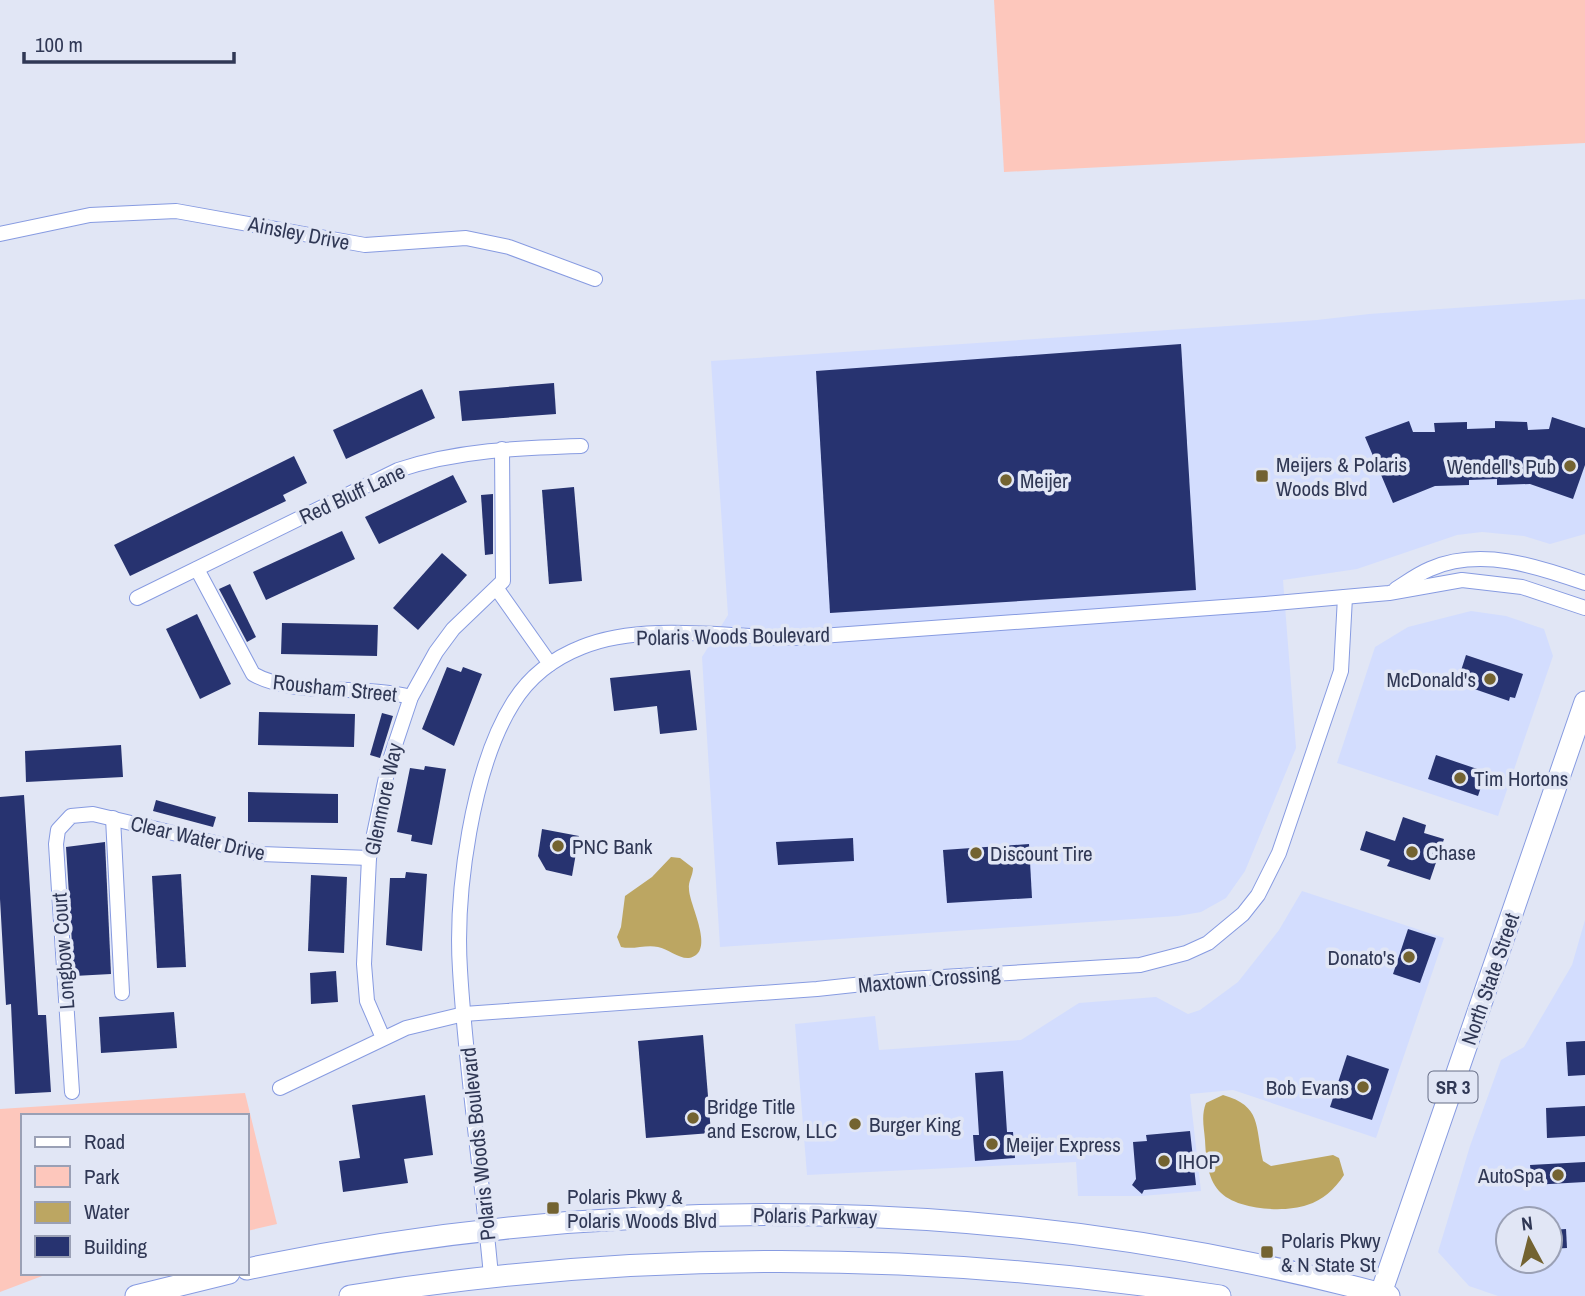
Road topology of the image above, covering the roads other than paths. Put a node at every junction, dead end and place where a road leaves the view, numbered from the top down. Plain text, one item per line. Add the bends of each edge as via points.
1 (0, 234) edge
2 (595, 279) dead end
3 (581, 446) dead end
4 (502, 449) junction
5 (197, 569) junction
6 (1585, 583) edge
7 (497, 589) junction
8 (1389, 593) junction
9 (1345, 597) junction
10 (137, 598) dead end
11 (1585, 608) edge
12 (550, 664) junction
13 (411, 696) junction
14 (1585, 702) edge
15 (71, 816) joint
16 (113, 818) junction
17 (369, 858) junction
18 (122, 993) dead end
19 (464, 1014) junction
20 (383, 1038) junction
21 (280, 1088) dead end
22 (72, 1092) dead end
23 (487, 1230) junction
24 (248, 1269) edge
25 (221, 1275) edge
26 (491, 1276) junction
27 (1383, 1295) edge
28 (136, 1296) edge
29 (350, 1296) edge
30 (1220, 1296) edge

1 - 2 street, Ainsley Drive via 90,215 176,211 365,246 466,238 485,241
3 - 4 street, Red Bluff Lane
4 - 5 street, Red Bluff Lane via 437,457 398,470
4 - 7 street via 505,566
5 - 10 street, Red Bluff Lane
5 - 13 street, Rousham Street via 253,674 268,683
6 - 8 street, Polaris Woods Boulevard via 1535,566 1501,560 1465,561 1430,569
7 - 12 street
7 - 13 street, Glenmore Way via 453,629
8 - 9 street, Polaris Woods Boulevard
8 - 11 street, Polaris Woods Boulevard via 1485,580
9 - 12 street, Polaris Woods Boulevard via 793,638 726,632 624,637 585,645
9 - 19 street, Maxtown Crossing via 1341,671 1279,853 1258,895 1208,943 1140,965
12 - 19 street, Polaris Woods Boulevard via 528,683 503,720 477,801 461,906
13 - 17 street, Glenmore Way via 389,763
14 - 27 main road, North State Street / SR 3
15 - 16 street, Clear Water Drive
15 - 22 street, Longbow Court via 58,830 56,844
16 - 17 street, Clear Water Drive via 261,854
16 - 18 street
17 - 20 street, Glenmore Way via 364,964 367,1001
19 - 20 street, Maxtown Crossing
19 - 23 street, Polaris Woods Boulevard
20 - 21 street, Maxtown Crossing
23 - 24 main road, Polaris Parkway
23 - 26 street, Polaris Woods Boulevard
23 - 27 main road, Polaris Parkway via 658,1216 818,1213 1005,1224 1208,1254
25 - 28 main road
26 - 29 main road
26 - 30 main road via 706,1261 871,1262 1052,1273

